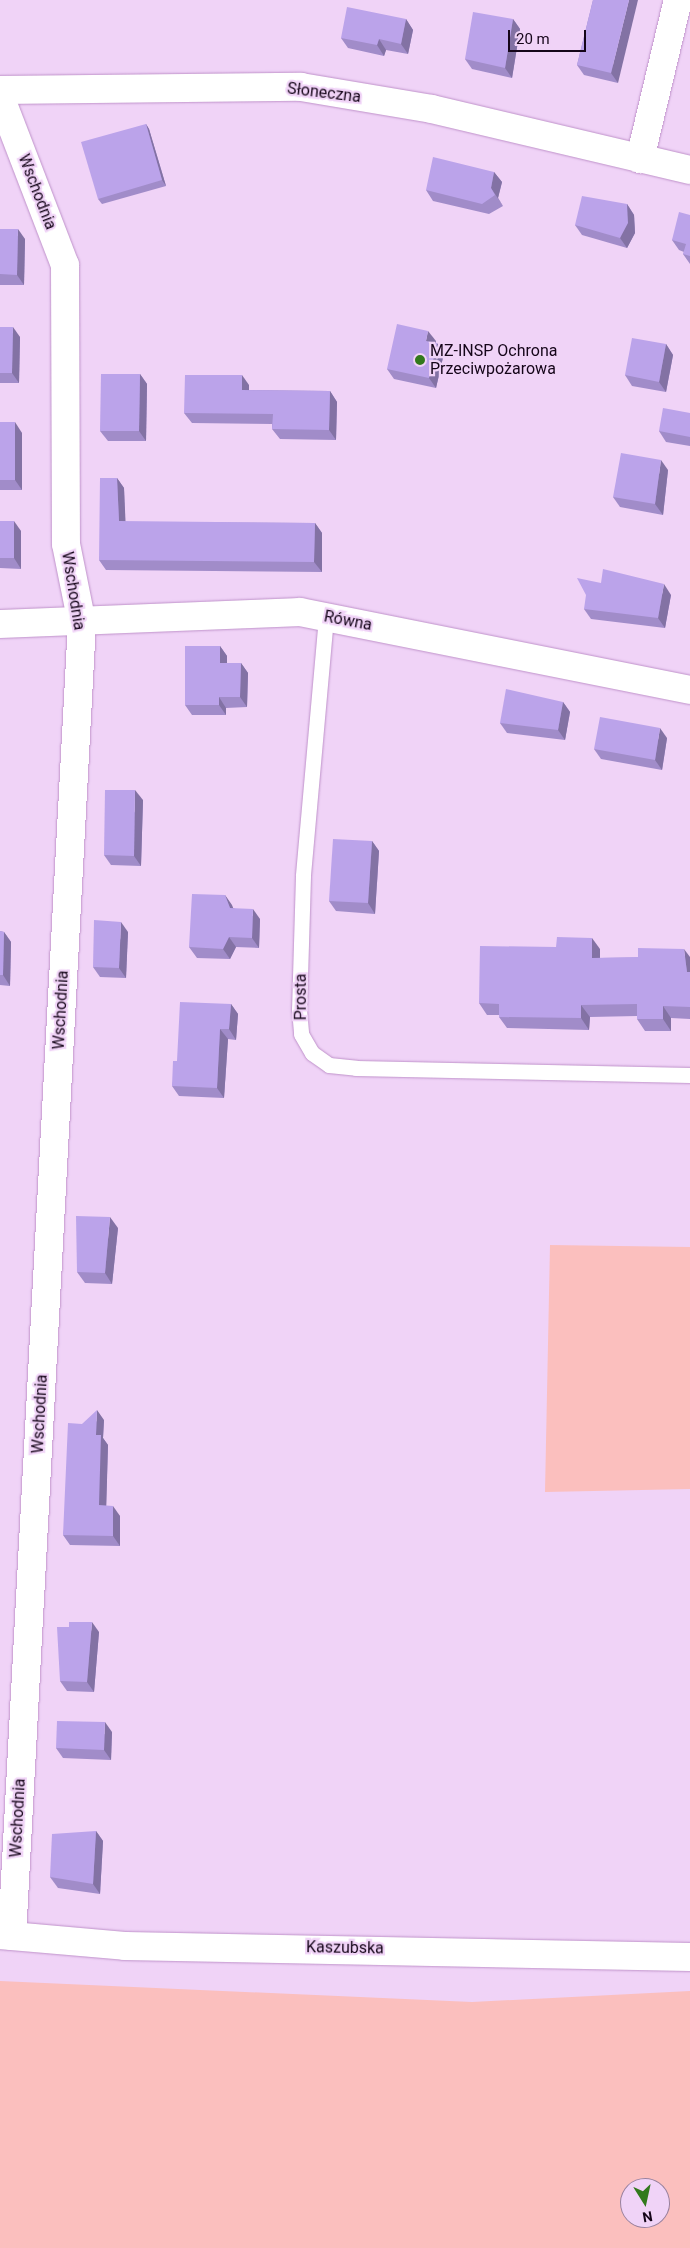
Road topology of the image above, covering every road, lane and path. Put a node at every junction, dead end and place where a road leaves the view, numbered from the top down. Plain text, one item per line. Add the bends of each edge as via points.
1 (678, 0) edge
2 (0, 90) edge
3 (0, 96) edge
4 (640, 159) junction
5 (690, 170) edge
6 (326, 617) junction
7 (82, 623) junction
8 (0, 624) edge
9 (690, 690) edge
10 (690, 1075) edge
11 (6, 1935) edge
12 (690, 1957) edge

1 - 4 street
2 - 4 street, Słoneczna via 301,87 432,109
3 - 7 street, Wschodnia via 64,265 66,544
4 - 5 street, Słoneczna
6 - 7 street, Równa via 300,612
6 - 9 street, Równa
6 - 10 lane, Prosta via 303,876 299,1009 301,1034 312,1053 330,1065 356,1068
7 - 8 street, Równa
7 - 11 street, Wschodnia
11 - 12 street, Kaszubska via 125,1946

